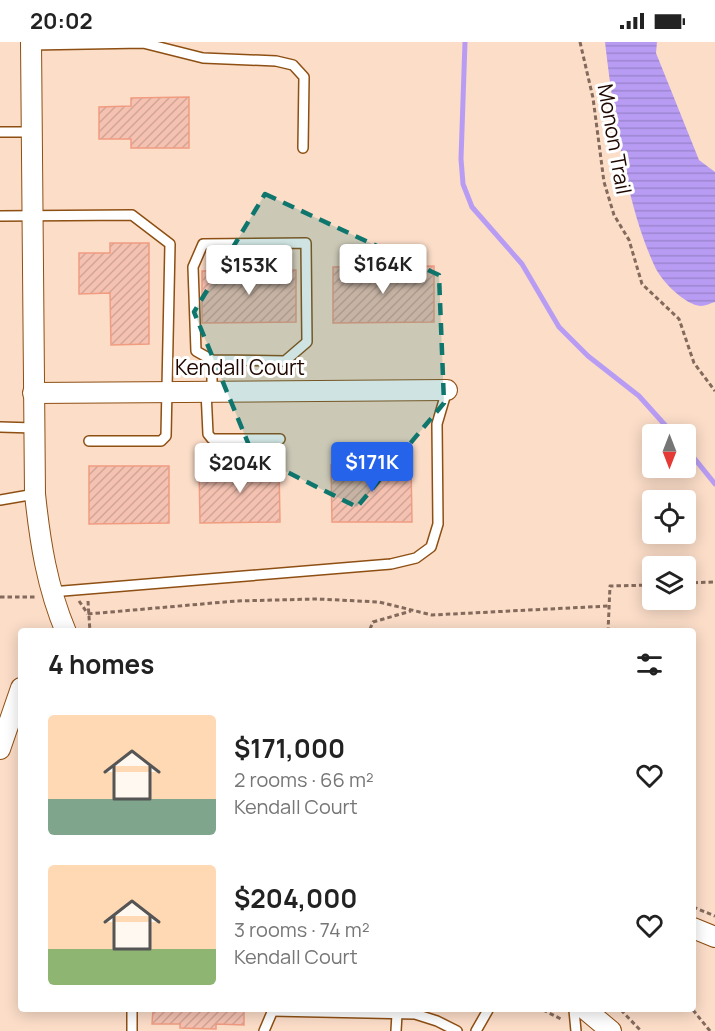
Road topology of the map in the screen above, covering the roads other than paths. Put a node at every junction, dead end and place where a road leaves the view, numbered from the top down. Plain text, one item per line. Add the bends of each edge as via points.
1 (32, 44) edge
2 (0, 132) edge
3 (33, 132) junction
4 (303, 148) dead end
5 (0, 216) edge
6 (32, 216) junction
7 (212, 360) junction
8 (447, 390) joint
9 (167, 391) junction
10 (209, 391) junction
11 (33, 393) junction
12 (0, 428) edge
13 (34, 428) junction
14 (280, 440) dead end
15 (89, 441) dead end
16 (35, 494) junction
17 (0, 500) edge
18 (51, 592) junction
19 (59, 628) edge
20 (18, 697) edge
21 (0, 749) edge
22 (696, 929) edge
23 (715, 937) edge
24 (132, 1012) edge
25 (271, 1012) edge
26 (334, 1012) edge
27 (487, 1012) edge
28 (574, 1012) edge
29 (588, 1012) edge
30 (397, 1014) junction
31 (132, 1031) edge
32 (264, 1031) edge
33 (396, 1031) edge
34 (457, 1031) edge
35 (476, 1031) edge
36 (576, 1031) edge
37 (611, 1031) edge

1 - 3 street
1 - 4 lane via 143,44 203,58 293,65 304,77
2 - 3 lane
3 - 6 street
5 - 6 lane
6 - 9 lane via 132,215 170,244
6 - 11 street
7 - 7 lane via 285,361 307,342 306,243 203,244 193,267 196,351
7 - 10 lane
8 - 10 street, Kendall Court
8 - 18 lane via 437,424 438,524 431,547 416,558 391,564
9 - 10 street, Kendall Court
9 - 11 street, Kendall Court
9 - 15 lane via 166,436 161,441
10 - 14 lane via 208,435 212,439
11 - 13 street
12 - 13 lane
13 - 16 street
16 - 17 lane
16 - 18 street
18 - 19 street
20 - 21 street
22 - 23 street
24 - 31 lane
25 - 32 lane
26 - 30 lane
27 - 35 lane
28 - 36 lane
29 - 37 street
30 - 33 lane
30 - 34 lane via 415,1014

